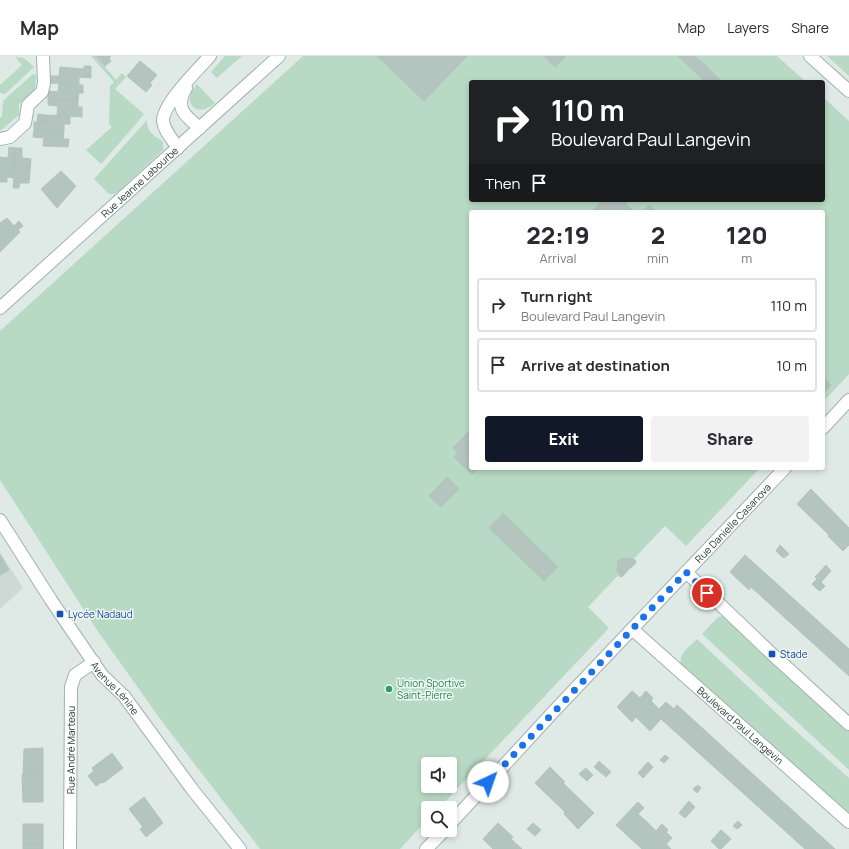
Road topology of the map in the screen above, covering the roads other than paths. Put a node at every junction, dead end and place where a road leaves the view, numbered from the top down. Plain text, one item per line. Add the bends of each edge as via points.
1 (43, 56) edge
2 (210, 56) edge
3 (279, 56) edge
4 (810, 56) edge
5 (193, 75) junction
6 (849, 91) edge
7 (200, 128) junction
8 (0, 139) edge
9 (178, 148) junction
10 (0, 308) edge
11 (849, 400) edge
12 (825, 426) edge
13 (783, 470) edge
14 (0, 520) edge
15 (686, 572) junction
16 (632, 629) junction
17 (94, 662) junction
18 (849, 724) edge
19 (457, 816) edge
20 (849, 822) edge
21 (437, 837) edge
22 (70, 849) edge
23 (240, 849) edge
24 (426, 849) edge

1 - 8 street via 42,92 28,105 25,123 10,137
2 - 5 street
3 - 7 street, Rue Jeanne Labourbe
4 - 6 street
5 - 7 street via 181,99 181,107 186,117
5 - 9 street via 168,106 163,119
7 - 9 street, Rue Jeanne Labourbe
9 - 10 street, Rue Jeanne Labourbe
11 - 12 street
13 - 15 street, Rue Danielle Casanova
14 - 17 street, Avenue Lénine
15 - 16 street, Rue Danielle Casanova
15 - 18 street
16 - 19 street, Rue Danielle Casanova
16 - 20 street, Boulevard Paul Langevin
17 - 22 street, Rue André Marteau via 75,675 71,687
17 - 23 street, Avenue Lénine via 102,675 124,696
21 - 24 street

